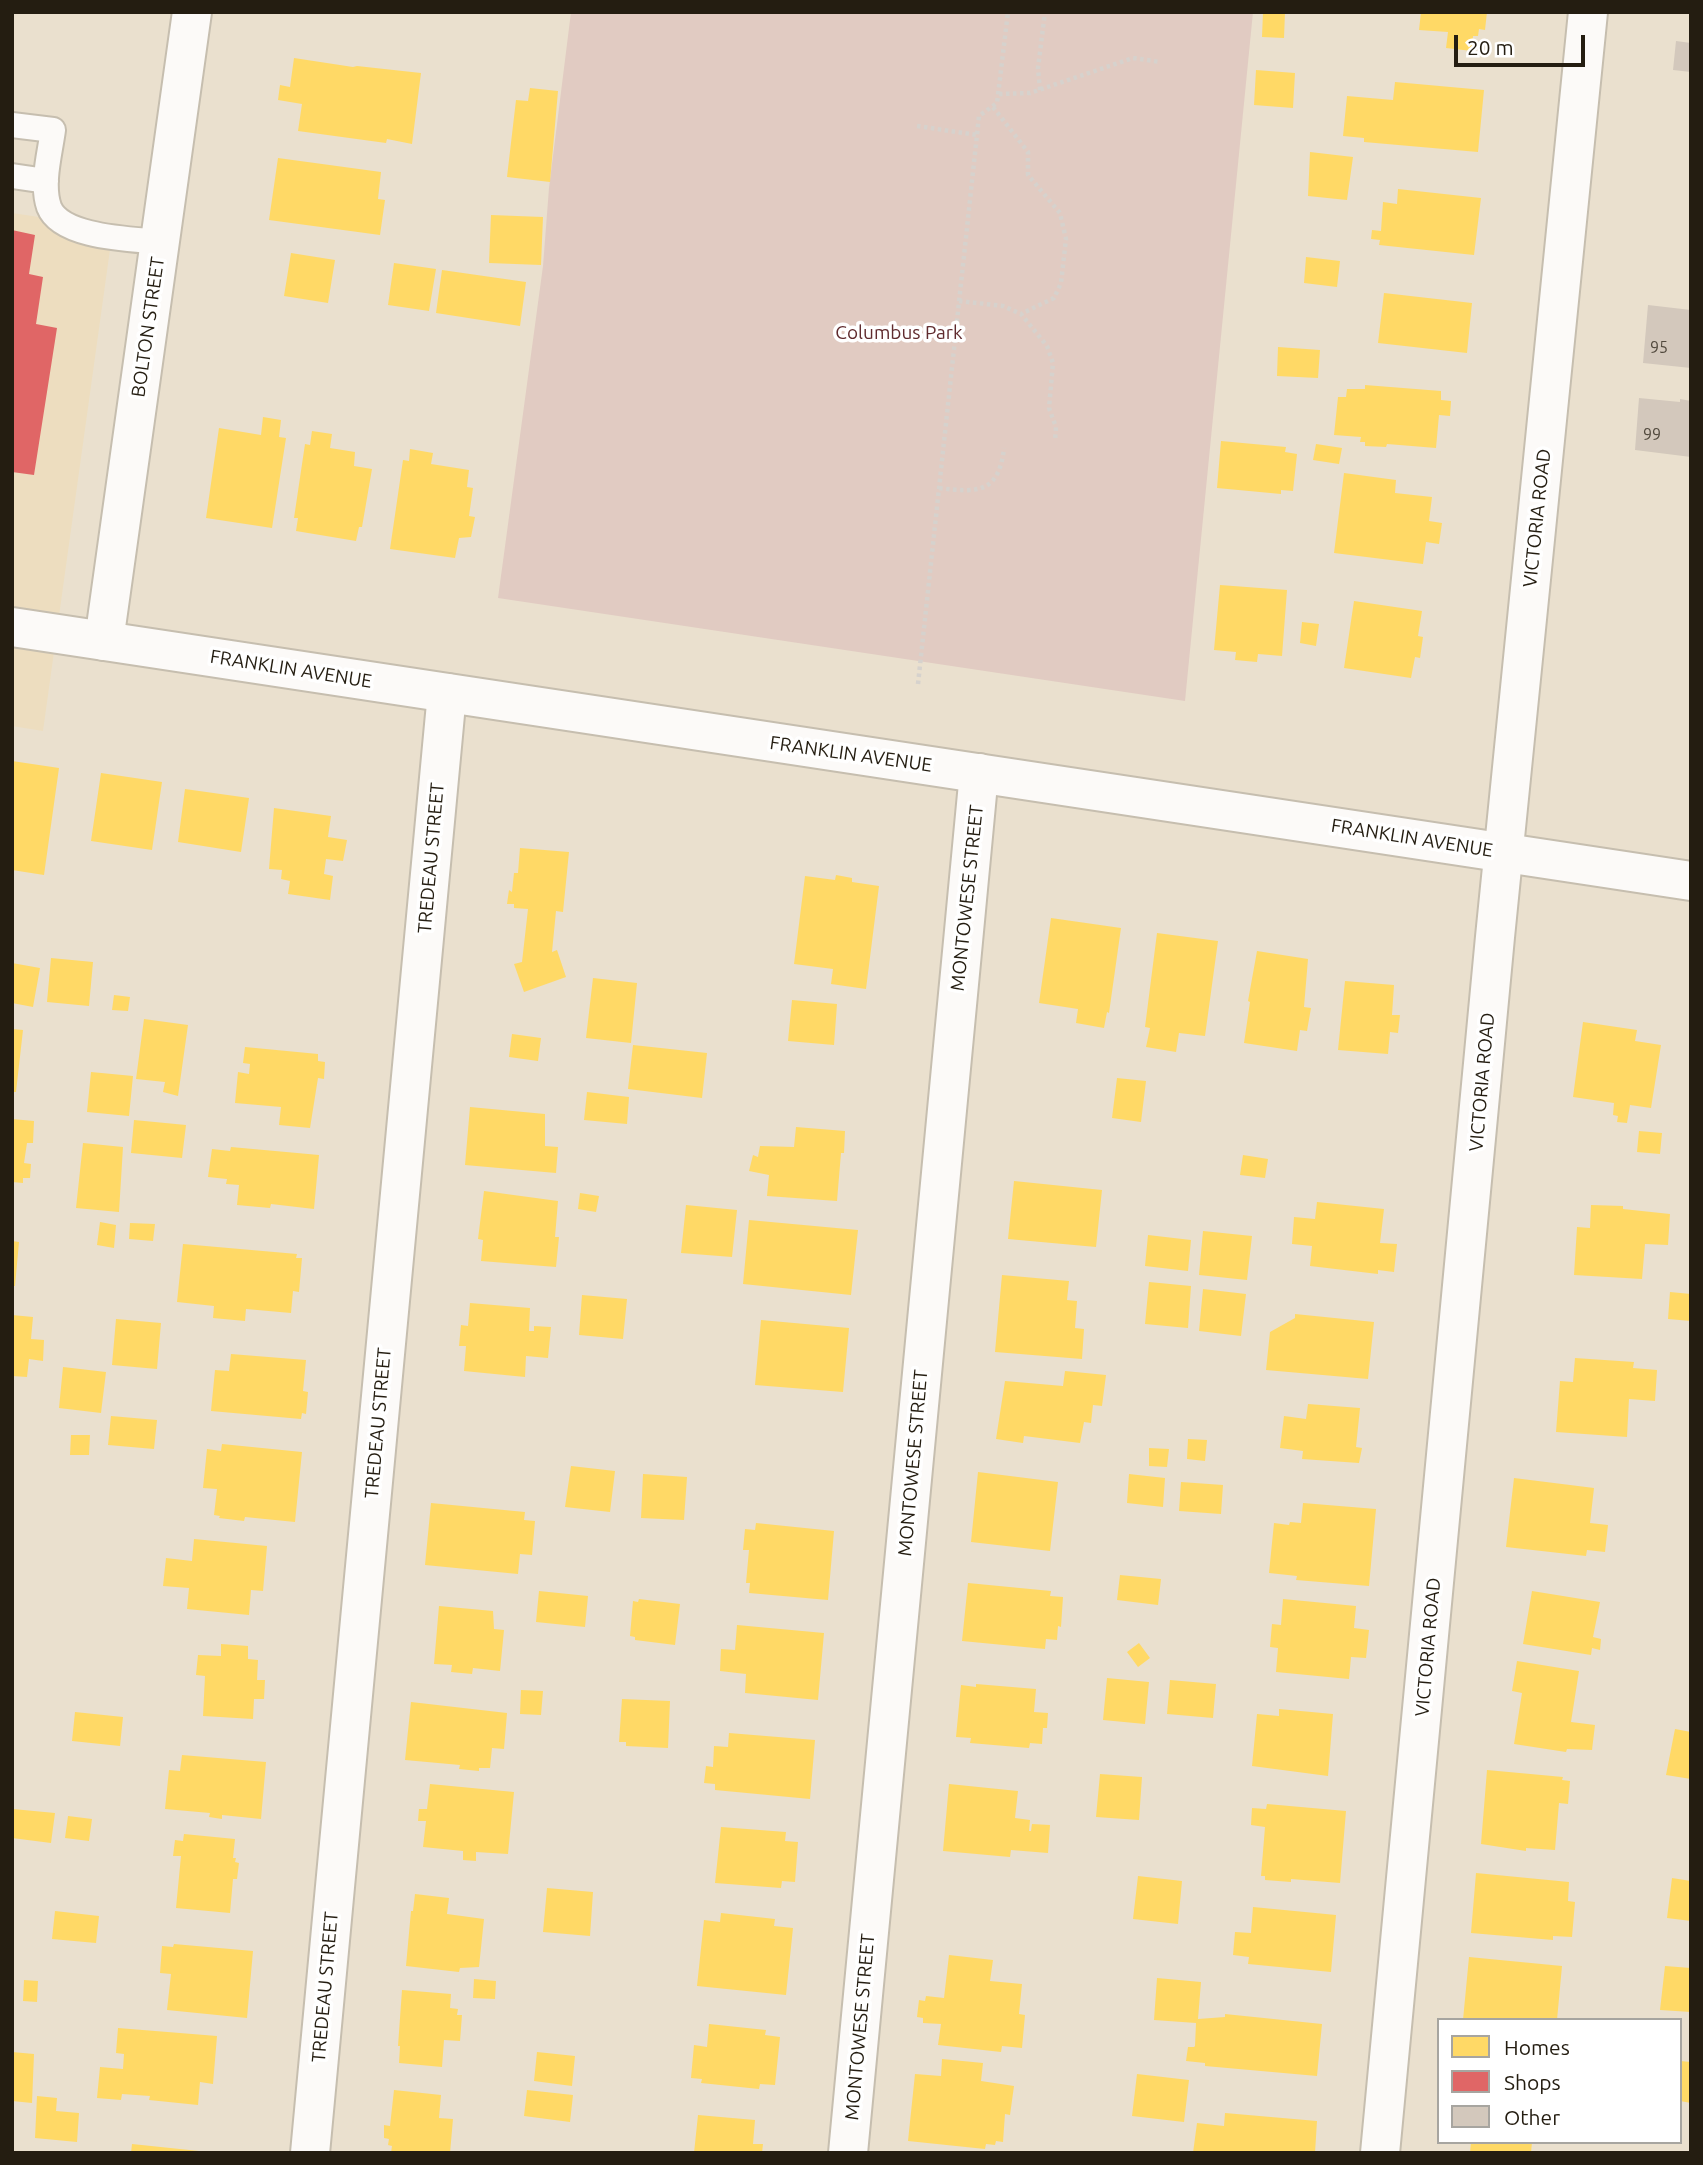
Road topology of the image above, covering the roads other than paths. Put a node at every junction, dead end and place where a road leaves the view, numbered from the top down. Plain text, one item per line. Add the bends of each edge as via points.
1 (192, 12) edge
2 (1588, 12) edge
3 (12, 125) edge
4 (12, 176) edge
5 (46, 181) junction
6 (160, 242) junction
7 (12, 627) edge
8 (104, 641) junction
9 (447, 693) junction
10 (979, 773) junction
11 (1504, 852) junction
12 (1691, 881) edge
13 (310, 2153) edge
14 (848, 2153) edge
15 (1380, 2153) edge

1 - 6 street, BOLTON STREET
2 - 11 street, VICTORIA ROAD
3 - 5 lane via 53,130
4 - 5 lane
5 - 6 lane via 50,207 72,228
6 - 8 street, BOLTON STREET
7 - 8 street, FRANKLIN AVENUE
8 - 9 street, FRANKLIN AVENUE
9 - 10 street, FRANKLIN AVENUE
9 - 13 street, TREDEAU STREET
10 - 11 street, FRANKLIN AVENUE
10 - 14 street, MONTOWESE STREET
11 - 12 street, FRANKLIN AVENUE
11 - 15 street, VICTORIA ROAD

